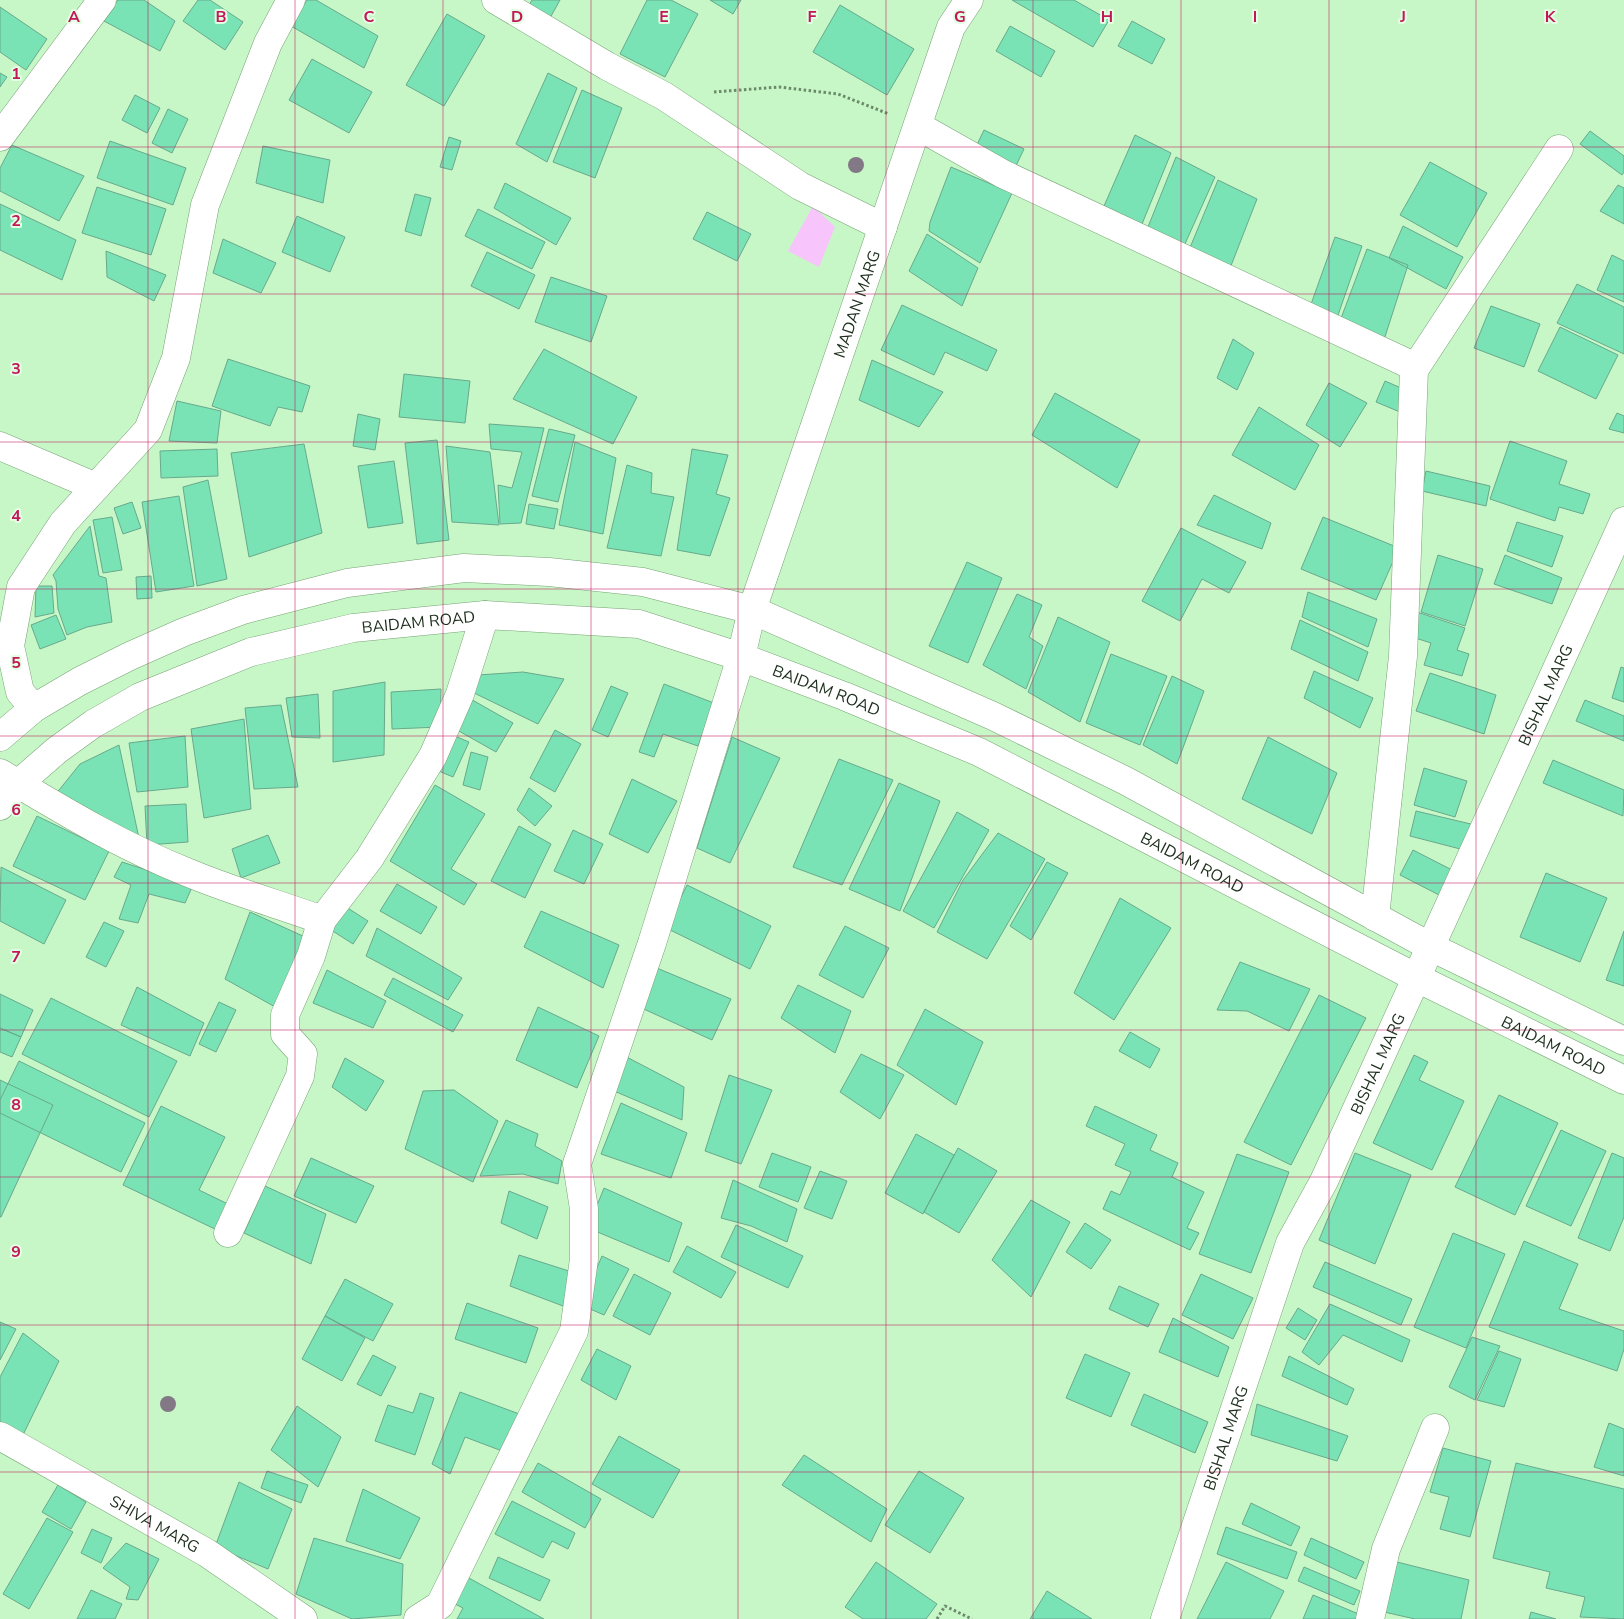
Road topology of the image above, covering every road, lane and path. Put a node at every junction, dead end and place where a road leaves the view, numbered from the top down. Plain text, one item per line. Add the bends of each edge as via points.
1 (102, 0) edge
2 (291, 0) edge
3 (969, 0) edge
4 (508, 4) edge
5 (712, 92) dead end
6 (918, 126) junction
7 (0, 137) edge
8 (1559, 150) dead end
9 (883, 227) junction
10 (1414, 370) junction
11 (0, 446) edge
12 (96, 487) junction
13 (1624, 521) edge
14 (752, 610) junction
15 (485, 615) junction
16 (741, 657) junction
17 (34, 708) junction
18 (0, 737) edge
19 (9, 779) edge
20 (0, 806) edge
21 (1375, 917) junction
22 (322, 920) junction
23 (1431, 947) junction
24 (1417, 978) junction
25 (1624, 1041) edge
26 (1624, 1080) edge
27 (228, 1233) dead end
28 (1435, 1428) dead end
29 (0, 1436) edge
30 (303, 1619) edge
31 (418, 1619) edge
32 (937, 1619) edge
33 (972, 1619) edge
34 (1165, 1619) edge
35 (1370, 1619) edge

1 - 7 street
2 - 12 street via 268,43 205,205 176,358 148,430
3 - 6 street, MADAN MARG via 951,28
4 - 9 street via 664,96 800,186
5 - 6 path via 779,86 838,94
6 - 9 street, MADAN MARG
6 - 10 street via 1003,174 1409,364
8 - 10 street
9 - 14 street, MADAN MARG
10 - 21 street via 1403,656
11 - 12 street
12 - 17 street via 64,523 21,587 10,646 20,692
13 - 23 street, BISHAL MARG
14 - 16 street, MADAN MARG
14 - 17 street via 643,582 549,572 464,568 347,583 244,610 184,632 105,668
14 - 21 street via 984,712 1126,781
15 - 16 street, BAIDAM ROAD via 639,624
15 - 19 street, BAIDAM ROAD via 354,628 251,652 140,697
15 - 22 street via 460,694 433,756 369,860
16 - 24 street, BAIDAM ROAD via 979,752
16 - 31 street, MADAN MARG via 652,943 578,1164 584,1209 584,1259 574,1331 440,1605
17 - 18 street
19 - 20 street, BAIDAM ROAD
19 - 22 street via 118,841 189,873
21 - 23 street
22 - 27 street via 311,956 285,1015 285,1034 303,1054 300,1076
23 - 24 street, BISHAL MARG
23 - 25 street
24 - 26 street, BAIDAM ROAD
24 - 34 street, BISHAL MARG via 1324,1181 1290,1243
28 - 35 street via 1386,1549
29 - 30 street, SHIVA MARG via 207,1553
32 - 33 path via 945,1606

